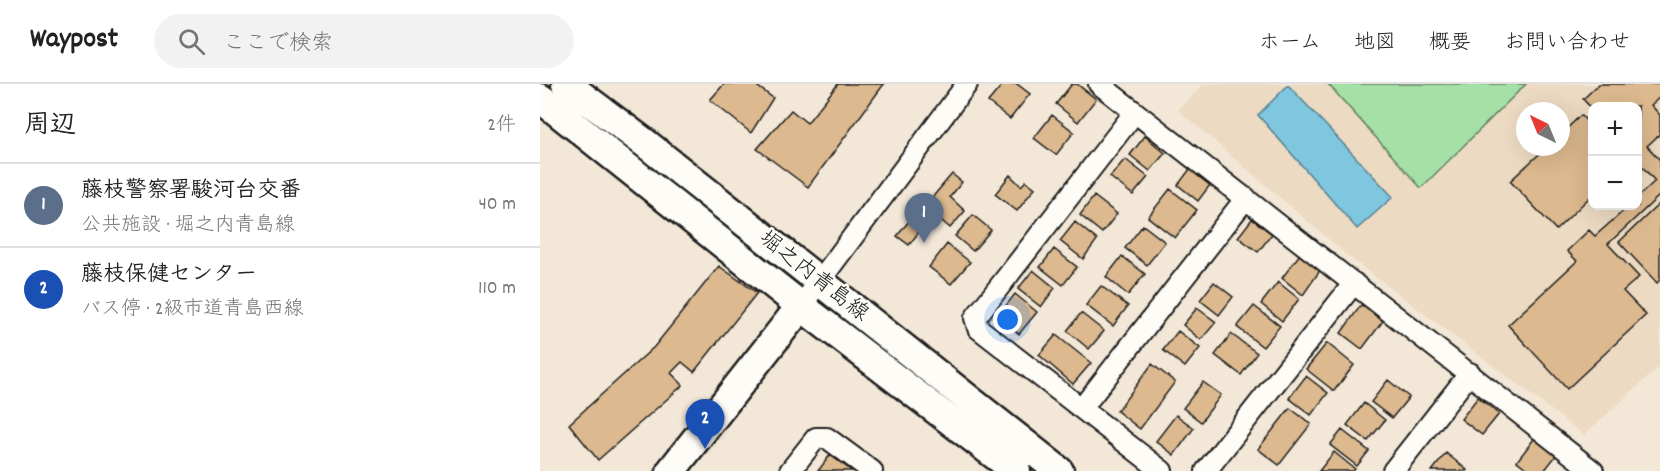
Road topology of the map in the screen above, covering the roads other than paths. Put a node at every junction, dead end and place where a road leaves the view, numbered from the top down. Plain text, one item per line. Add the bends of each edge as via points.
1 (566, 84) edge
2 (967, 84) edge
3 (1099, 84) edge
4 (540, 98) edge
5 (1135, 112) junction
6 (1246, 198) junction
7 (820, 282) junction
8 (1354, 283) junction
9 (801, 306) junction
10 (1470, 373) junction
11 (1082, 408) junction
12 (1592, 470) edge
13 (671, 471) edge
14 (790, 471) edge
15 (872, 471) edge
16 (1016, 471) edge
17 (1059, 471) edge
18 (1162, 471) edge
19 (1206, 471) edge
20 (1393, 471) edge

1 - 7 main road, 堀之内青島線
2 - 7 street
3 - 5 street
4 - 9 main road, 堀之内青島線
5 - 6 street
5 - 11 street via 975,318 978,328
6 - 8 street
6 - 11 street
7 - 9 street
7 - 17 main road, 堀之内青島線
8 - 10 street
8 - 19 street
9 - 13 main road
9 - 16 main road, 堀之内青島線
10 - 12 street
10 - 20 street
11 - 18 street
14 - 15 street via 816,438 827,438

